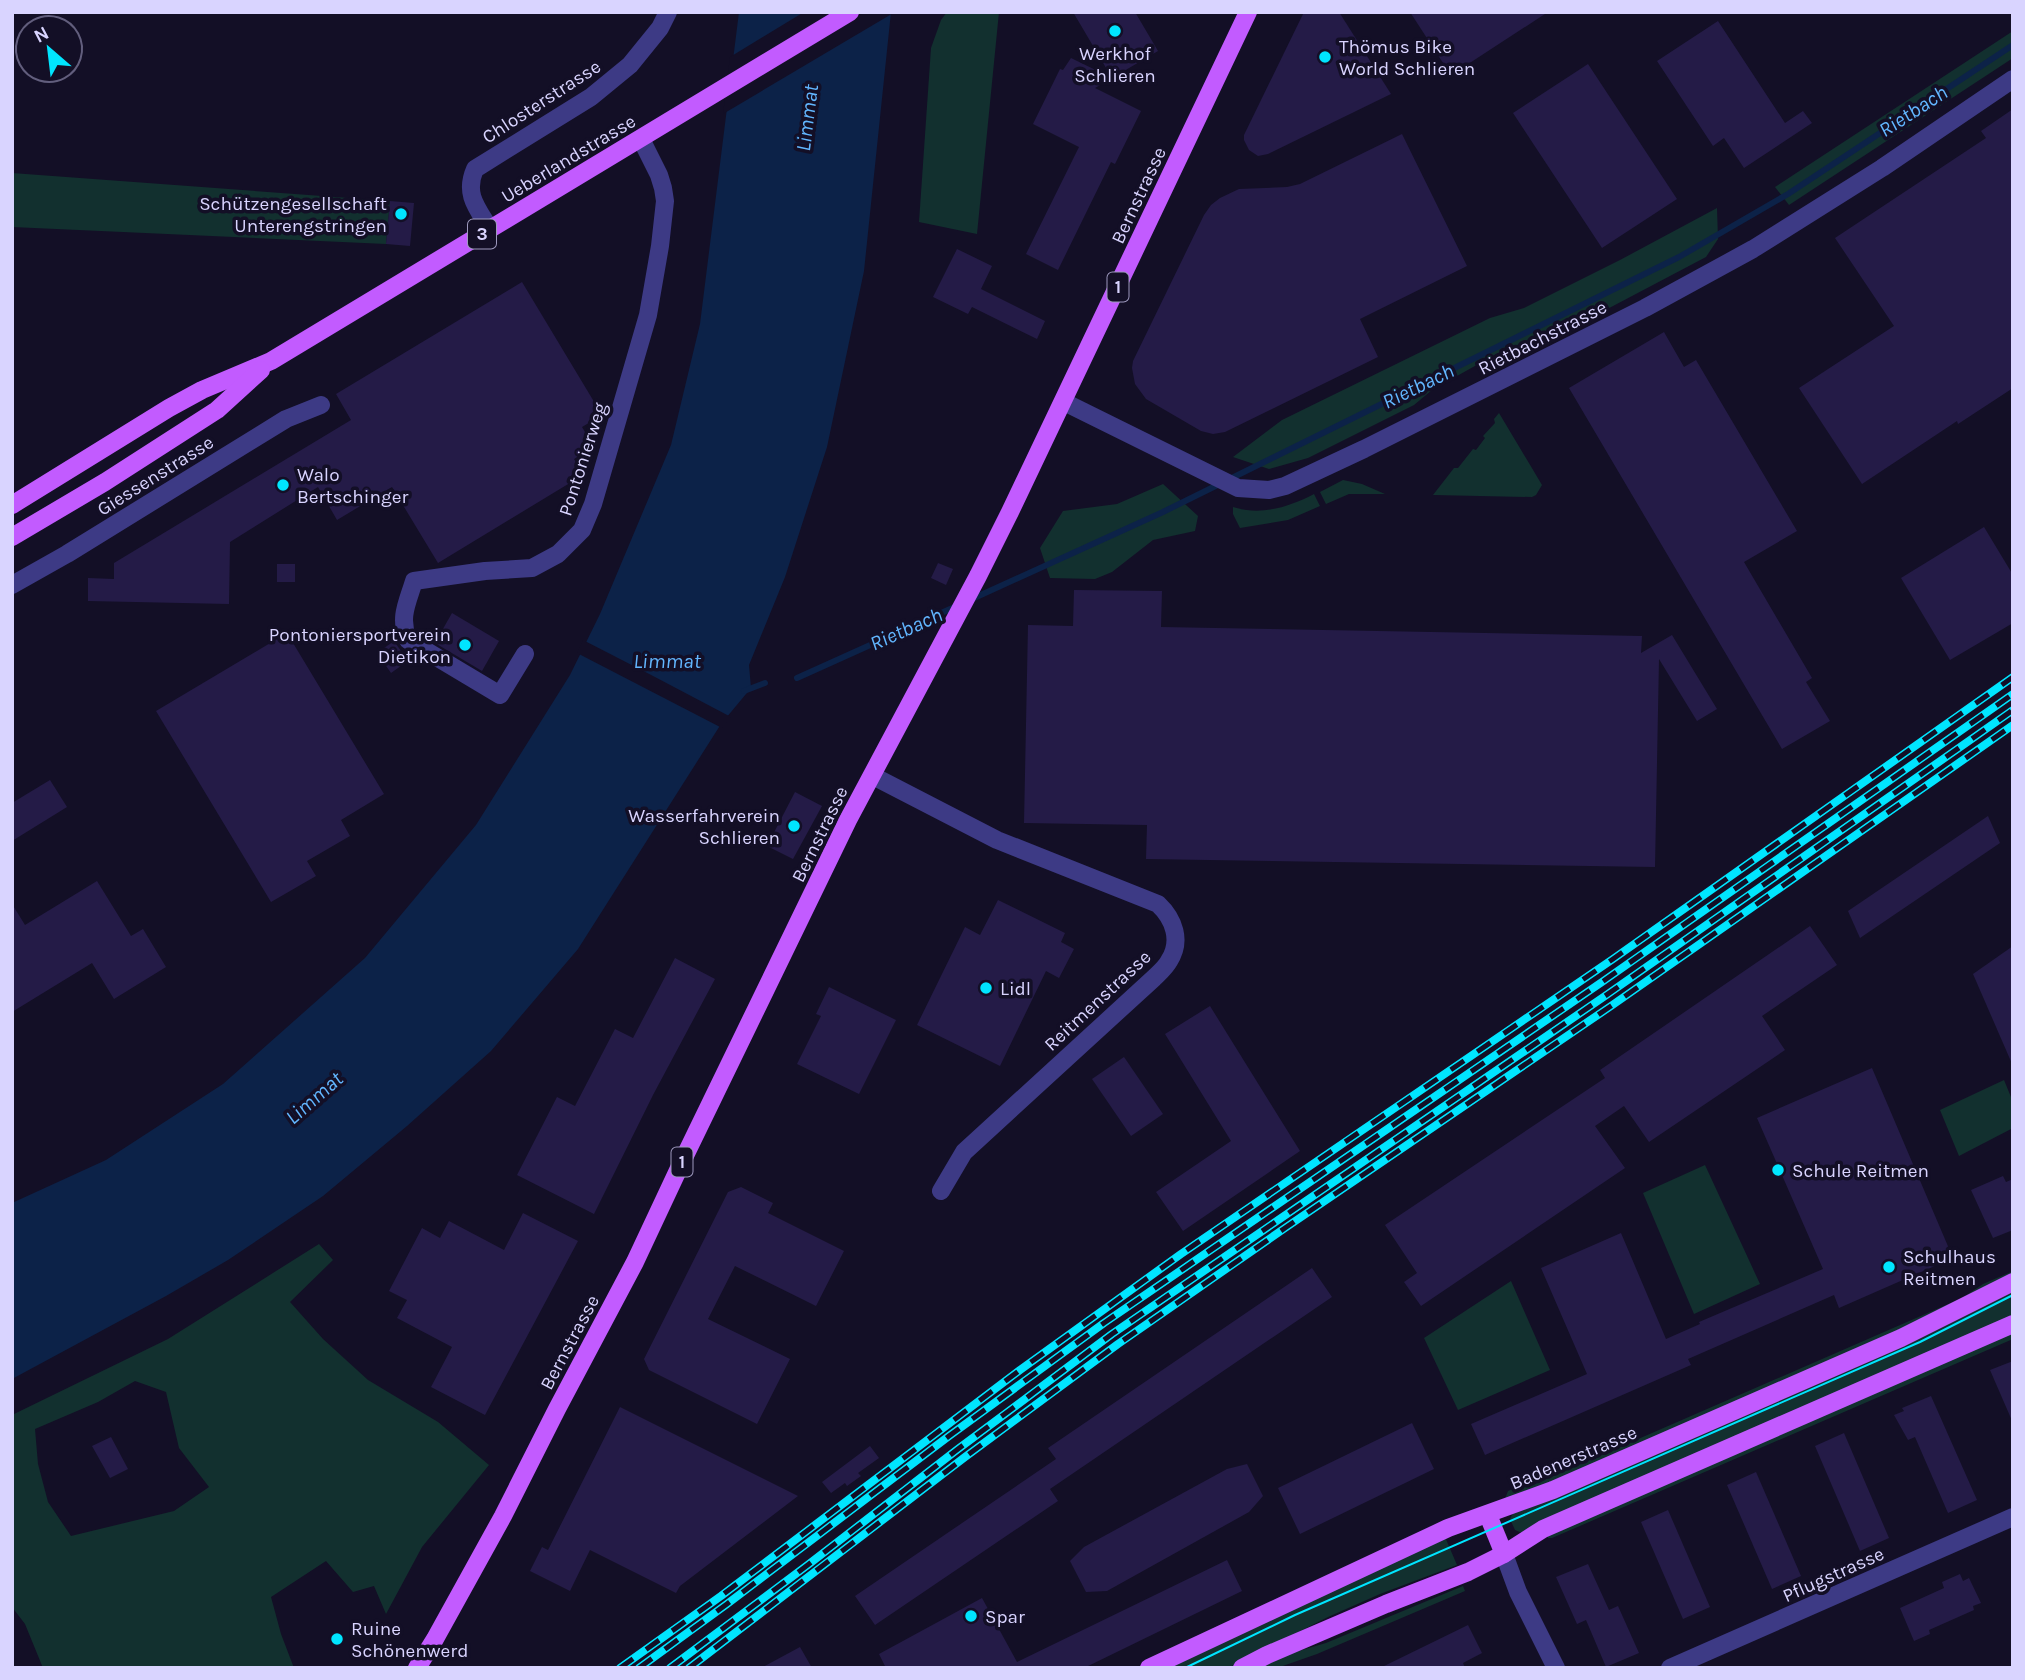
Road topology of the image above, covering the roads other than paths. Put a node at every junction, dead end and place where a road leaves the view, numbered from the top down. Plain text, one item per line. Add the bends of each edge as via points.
1 (668, 12) edge
2 (850, 12) edge
3 (1248, 12) edge
4 (2013, 79) edge
5 (641, 139) junction
6 (490, 229) junction
7 (271, 361) junction
8 (1064, 402) junction
9 (321, 405) dead end
10 (12, 505) edge
11 (12, 537) edge
12 (12, 585) edge
13 (525, 654) dead end
14 (873, 776) junction
15 (941, 1191) dead end
16 (2013, 1282) edge
17 (2013, 1324) edge
18 (1488, 1515) junction
19 (2013, 1517) edge
20 (1504, 1554) junction
21 (417, 1668) edge
22 (1149, 1668) edge
23 (1242, 1668) edge
24 (1556, 1668) edge
25 (1670, 1668) edge

1 - 6 street, Chlosterstrasse via 620,74 475,169 471,194
2 - 5 main road, Ueberlandstrasse / 3
3 - 8 main road, Bernstrasse / 1
4 - 8 street, Rietbachstrasse via 1764,242 1645,308 1296,481 1269,490 1238,488
5 - 6 main road, Ueberlandstrasse / 3
5 - 13 street, Pontonierweg via 663,188 660,246 648,315 582,530 558,554 531,568 414,581 405,608 402,625 408,640 500,695
6 - 7 main road, Ueberlandstrasse / 3
7 - 10 main road, Ueberlandstrasse / 3 via 169,408
7 - 11 main road, Ueberlandstrasse / 3 via 216,410
8 - 14 main road, Bernstrasse / 1
9 - 12 street, Giessenstrasse via 286,419
14 - 15 street, Reitmenstrasse via 997,840 1158,904 1173,922 1176,937 1170,960 1154,978 964,1152
14 - 21 main road, Bernstrasse / 1 via 635,1262 503,1516
16 - 18 main road, Badenerstrasse via 1901,1338
17 - 20 main road via 1554,1524
18 - 20 main road
18 - 22 main road, Badenerstrasse via 1448,1528
19 - 25 street, Pflugstrasse
20 - 23 main road
20 - 24 street

